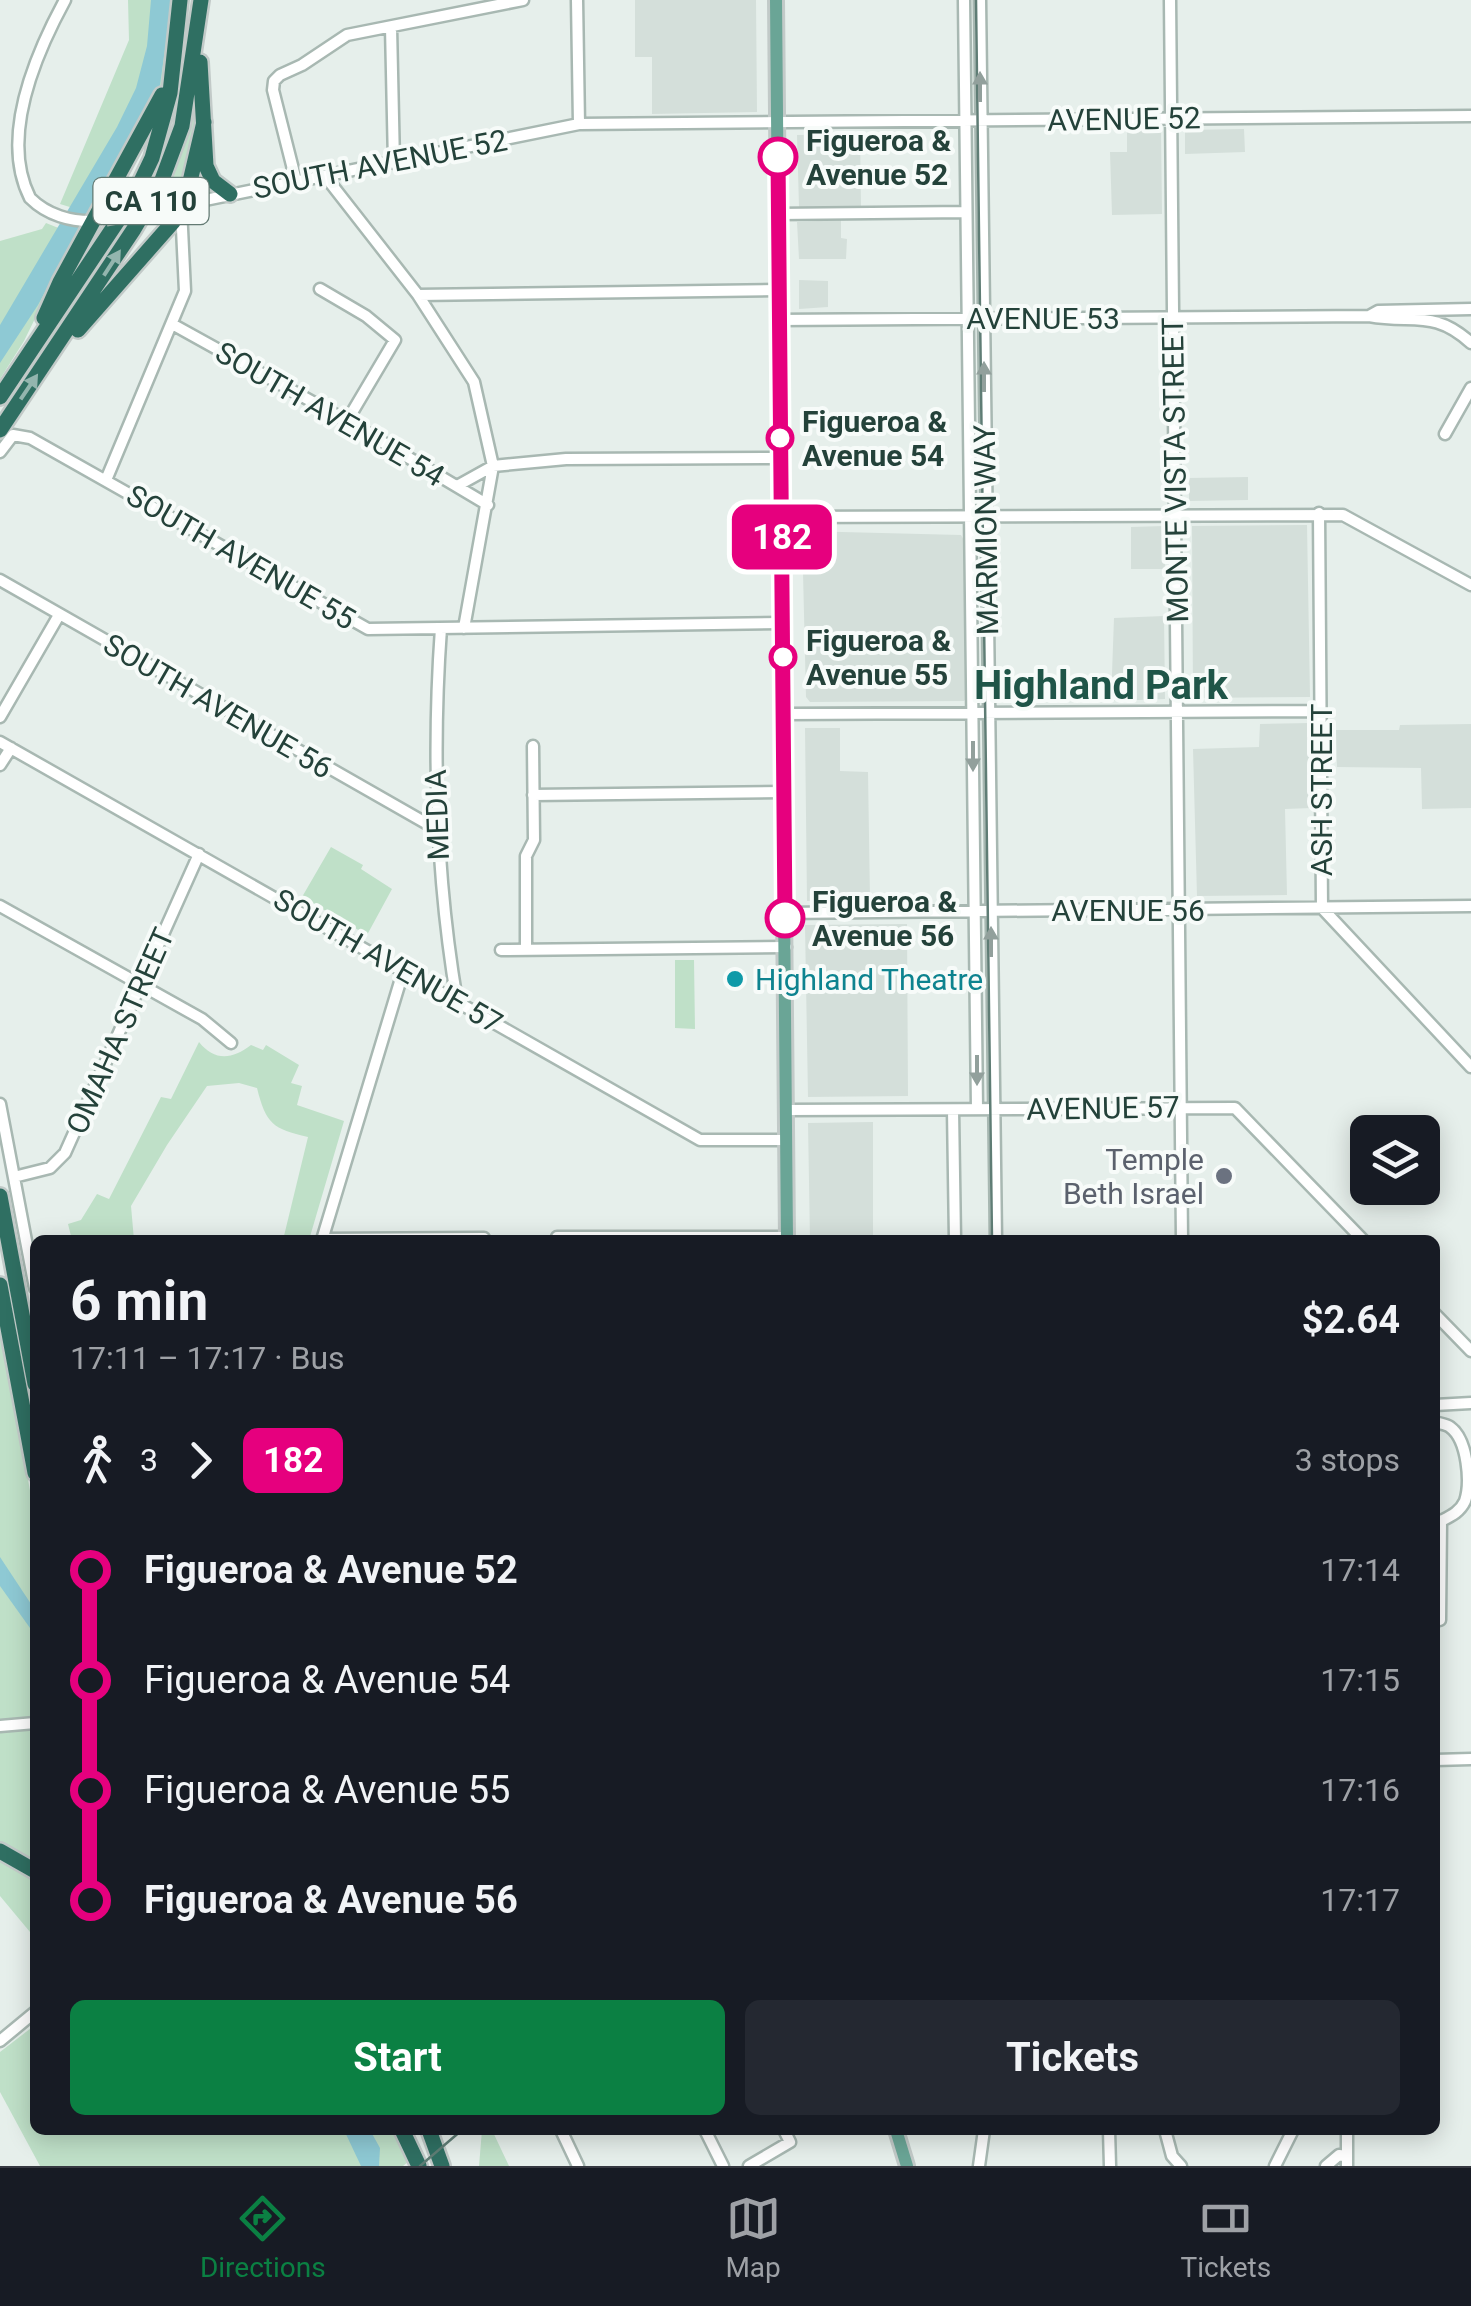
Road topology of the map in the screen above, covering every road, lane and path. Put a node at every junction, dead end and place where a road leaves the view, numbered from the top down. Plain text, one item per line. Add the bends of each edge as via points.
1 (64, 0) edge
2 (180, 0) edge
3 (201, 0) edge
4 (524, 0) edge
5 (578, 0) edge
6 (776, 0) edge
7 (964, 0) edge
8 (980, 0) edge
9 (1170, 0) edge
10 (391, 27) junction
11 (198, 38) junction
12 (174, 63) junction
13 (14, 97) dead end
14 (1471, 116) edge
15 (1171, 118) junction
16 (981, 120) junction
17 (965, 121) junction
18 (204, 122) junction
19 (777, 123) junction
20 (579, 124) junction
21 (7, 162) dead end
22 (394, 162) junction
23 (325, 176) junction
24 (296, 182) junction
25 (230, 194) junction
26 (181, 205) junction
27 (966, 212) junction
28 (778, 214) junction
29 (93, 221) junction
30 (320, 289) dead end
31 (777, 290) junction
32 (418, 295) junction
33 (1471, 309) edge
34 (1173, 316) junction
35 (1369, 316) junction
36 (967, 318) junction
37 (985, 318) junction
38 (778, 320) junction
39 (172, 324) junction
40 (1446, 324) junction
41 (1471, 328) edge
42 (36, 342) junction
43 (1471, 343) edge
44 (58, 344) junction
45 (1471, 388) edge
46 (0, 397) edge
47 (347, 421) junction
48 (6, 433) edge
49 (1445, 434) dead end
50 (0, 452) edge
51 (780, 458) junction
52 (494, 466) junction
53 (106, 480) junction
54 (456, 486) junction
55 (488, 505) junction
56 (1319, 513) junction
57 (1176, 514) junction
58 (987, 516) junction
59 (782, 517) junction
60 (971, 517) junction
61 (0, 580) edge
62 (1471, 585) edge
63 (59, 615) junction
64 (782, 623) junction
65 (441, 628) junction
66 (464, 628) junction
67 (1321, 711) junction
68 (988, 713) junction
69 (1177, 713) junction
70 (784, 714) junction
71 (973, 714) junction
72 (0, 717) edge
73 (5, 745) edge
74 (533, 746) dead end
75 (0, 765) edge
76 (784, 792) junction
77 (534, 795) junction
78 (438, 830) junction
79 (200, 854) junction
80 (0, 906) edge
81 (1471, 906) edge
82 (1322, 908) junction
83 (1179, 910) junction
84 (976, 911) junction
85 (991, 911) junction
86 (785, 914) junction
87 (786, 947) junction
88 (502, 950) dead end
89 (526, 950) junction
90 (403, 972) junction
91 (141, 985) junction
92 (458, 1001) junction
93 (231, 1043) dead end
94 (1471, 1047) edge
95 (1462, 1058) junction
96 (1471, 1068) edge
97 (0, 1104) edge
98 (1181, 1107) junction
99 (977, 1109) junction
100 (787, 1110) junction
101 (953, 1110) junction
102 (994, 1110) junction
103 (786, 1140) junction
104 (14, 1177) junction
105 (0, 1196) edge
106 (324, 1235) edge
107 (787, 1235) edge
108 (955, 1235) edge
109 (996, 1235) edge
110 (1182, 1235) edge
111 (1358, 1235) edge
112 (30, 1262) edge
113 (0, 1285) edge
114 (1440, 1319) edge
115 (1471, 1351) edge
116 (30, 1357) edge
117 (1471, 1404) edge
118 (1440, 1406) edge
119 (1440, 1424) edge
120 (30, 1446) edge
121 (1440, 1519) edge
122 (30, 1724) edge
123 (5, 1726) edge
124 (1471, 1759) edge
125 (1440, 1760) edge
126 (0, 1851) edge
127 (30, 1868) edge
128 (30, 2016) edge
129 (0, 2041) edge
130 (404, 2135) edge
131 (430, 2135) edge
132 (563, 2135) edge
133 (708, 2135) edge
134 (786, 2135) edge
135 (897, 2135) edge
136 (983, 2135) edge
137 (1109, 2135) edge
138 (1166, 2135) edge
139 (1290, 2135) edge
140 (1347, 2135) edge
141 (1347, 2161) edge
142 (905, 2165) edge
143 (419, 2166) edge
144 (442, 2166) edge
145 (578, 2166) edge
146 (724, 2166) edge
147 (748, 2166) edge
148 (979, 2166) edge
149 (1110, 2166) edge
150 (1181, 2166) edge
151 (1276, 2166) edge
152 (1326, 2166) edge

1 - 13 street
2 - 12 highway, CA 110
3 - 11 highway, CA 110
4 - 10 street
5 - 20 street
6 - 19 main road
7 - 17 street, MARMION WAY
16 -> 8 street, MARMION WAY
9 - 15 street, MONTE VISTA STREET
10 - 22 street
10 - 24 street via 348,34 274,82
11 - 18 highway
44 -> 11 highway, CA 110 via 166,172
12 - 29 highway via 152,118
12 - 42 highway, CA 110 via 152,158 133,198
14 - 15 street, AVENUE 52
15 - 16 street, AVENUE 52
15 - 34 street, MONTE VISTA STREET
16 - 17 street, AVENUE 52
16 - 37 street, MARMION WAY
17 - 19 street, AVENUE 52
17 - 27 street, MARMION WAY
18 - 25 highway via 209,174
18 - 26 highway
19 - 20 street, SOUTH AVENUE 52
19 - 28 main road
20 - 22 street, SOUTH AVENUE 52
21 - 29 street, SOUTH AVENUE 52 via 25,194 58,216
22 - 23 street, SOUTH AVENUE 52
23 - 24 street, SOUTH AVENUE 52
23 - 32 street
24 - 25 street, SOUTH AVENUE 52
25 - 26 street, SOUTH AVENUE 52
26 - 29 street, SOUTH AVENUE 52, bridge
26 - 39 street via 185,291
26 - 44 highway via 162,235
27 - 28 street
27 - 36 street, MARMION WAY
28 - 31 main road
29 - 42 highway
30 - 47 street via 395,340
31 - 32 street
31 - 38 main road
32 - 52 street via 474,382
33 - 35 street, AVENUE 53
34 - 35 street, AVENUE 53
34 - 37 street, AVENUE 53
34 - 57 street, MONTE VISTA STREET
35 - 40 street, AVENUE 53
36 - 37 street, AVENUE 53
36 - 38 street, AVENUE 53
36 - 60 street, MARMION WAY
58 -> 37 street, MARMION WAY
38 - 51 main road
39 - 47 street, SOUTH AVENUE 54
39 - 53 street
40 - 41 street, AVENUE 53
40 - 43 street
42 - 46 highway, CA 110
48 -> 44 highway, CA 110
45 - 49 street
47 - 54 street, SOUTH AVENUE 54
48 - 50 street
48 - 53 street, SOUTH AVENUE 55 via 30,438
51 - 52 street, SOUTH AVENUE 54
51 - 59 main road
52 - 54 street
52 - 55 street
53 - 65 street, SOUTH AVENUE 55 via 363,628
54 - 55 street, SOUTH AVENUE 54
55 - 66 street
56 - 57 street
56 - 62 street via 1344,515
56 - 67 street, ASH STREET
57 - 58 street
57 - 69 street, MONTE VISTA STREET
58 - 60 street
58 - 68 street, MARMION WAY
59 - 60 street
59 - 64 main road
60 - 71 street, MARMION WAY
61 - 63 street, SOUTH AVENUE 56
63 - 72 street
63 - 78 street, SOUTH AVENUE 56
64 - 66 street, SOUTH AVENUE 55
64 - 70 main road
65 - 66 street, SOUTH AVENUE 55
65 - 78 street, MEDIA
67 - 69 street
67 - 82 street, ASH STREET
68 - 69 street
68 - 71 street
68 - 85 street, MARMION WAY
69 - 83 street, MONTE VISTA STREET
70 - 71 street
70 - 76 main road
71 -> 84 street, MARMION WAY
73 - 75 street
73 - 79 street, SOUTH AVENUE 57
74 - 77 street
76 - 77 street
76 - 86 main road
77 - 89 street
78 - 92 street, MEDIA via 442,910
79 - 90 street, SOUTH AVENUE 57
79 - 91 street, OMAHA STREET
80 - 91 street
81 - 82 street, AVENUE 56
82 - 83 street, AVENUE 56
82 - 95 street, ASH STREET
83 - 85 street, AVENUE 56
83 - 98 street, MONTE VISTA STREET
84 - 85 street, AVENUE 56
84 - 86 street, AVENUE 56
84 -> 99 street, MARMION WAY
102 -> 85 street, MARMION WAY
86 - 87 main road
87 - 89 street
87 - 100 main road
88 - 89 street
90 - 92 street, SOUTH AVENUE 57
90 - 106 street
91 - 93 street
91 - 104 street, OMAHA STREET via 65,1154 50,1168
92 - 103 street, SOUTH AVENUE 57 via 700,1140
94 - 95 street
95 - 96 street, ASH STREET
97 - 104 street
98 - 102 street, AVENUE 57
98 - 110 street, MONTE VISTA STREET
98 - 111 street, AVENUE 57 via 1235,1108
99 - 101 street, AVENUE 57
99 - 102 street, AVENUE 57
100 - 101 street, AVENUE 57
100 - 103 main road
101 - 108 street
102 - 109 street, MARMION WAY
103 - 107 main road
104 - 112 street
105 - 116 highway
113 - 120 highway
114 - 115 street
117 - 118 street
119 - 121 street via 1464,1443 1469,1475 1468,1498 1457,1513
122 - 123 street
124 - 125 street
126 - 127 highway
128 - 129 street
130 - 143 highway
131 - 144 highway
132 - 145 street
133 - 146 street
134 - 147 street via 790,2142
135 - 142 main road
136 - 148 street
137 - 149 street
138 - 150 street
139 - 151 street
140 - 141 street
141 - 152 street via 1339,2155

